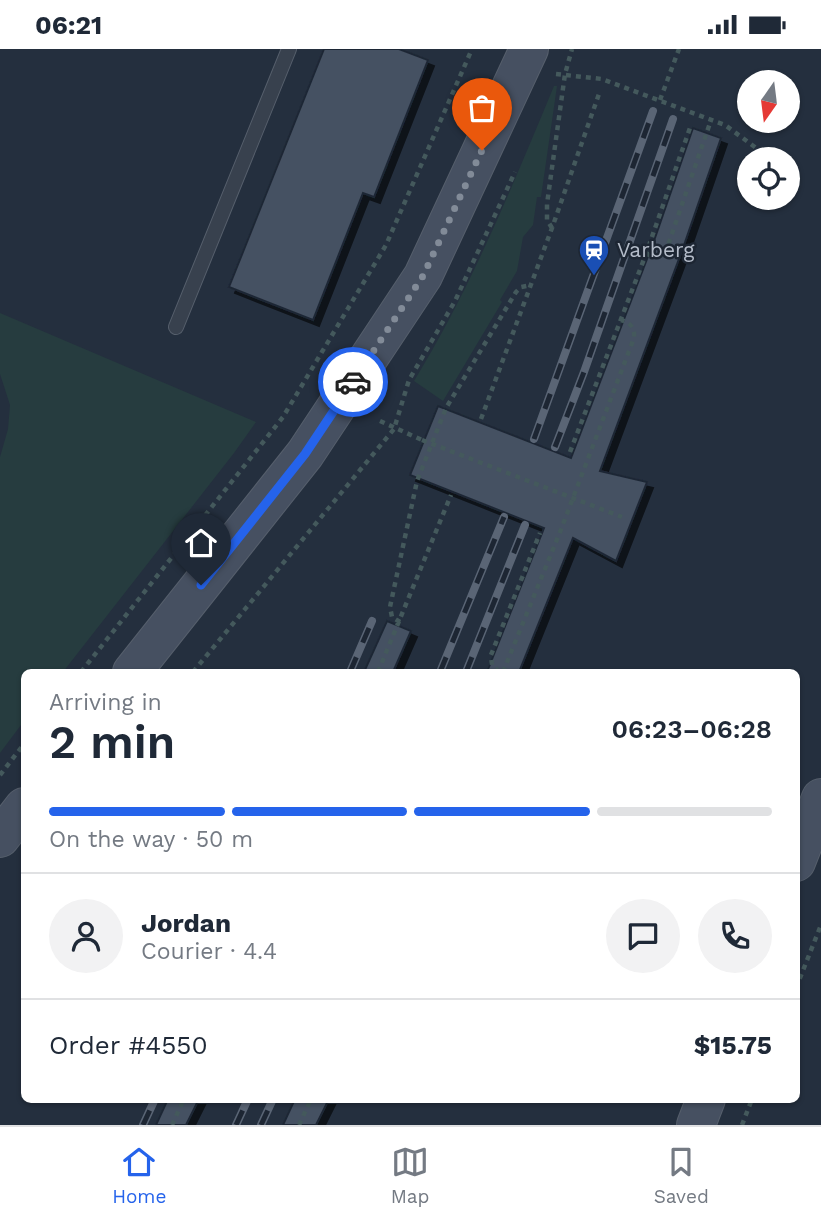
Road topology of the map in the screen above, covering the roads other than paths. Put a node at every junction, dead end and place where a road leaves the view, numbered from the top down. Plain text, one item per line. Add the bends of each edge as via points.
1 (289, 49) edge
2 (529, 49) edge
3 (176, 327) dead end
4 (134, 669) edge
5 (821, 799) edge
6 (21, 811) edge
7 (0, 838) edge
8 (800, 852) edge
9 (704, 1103) edge
10 (696, 1125) edge

1 - 3 lane
2 - 4 street via 423,276 305,454
5 - 8 street
6 - 7 street
9 - 10 street

